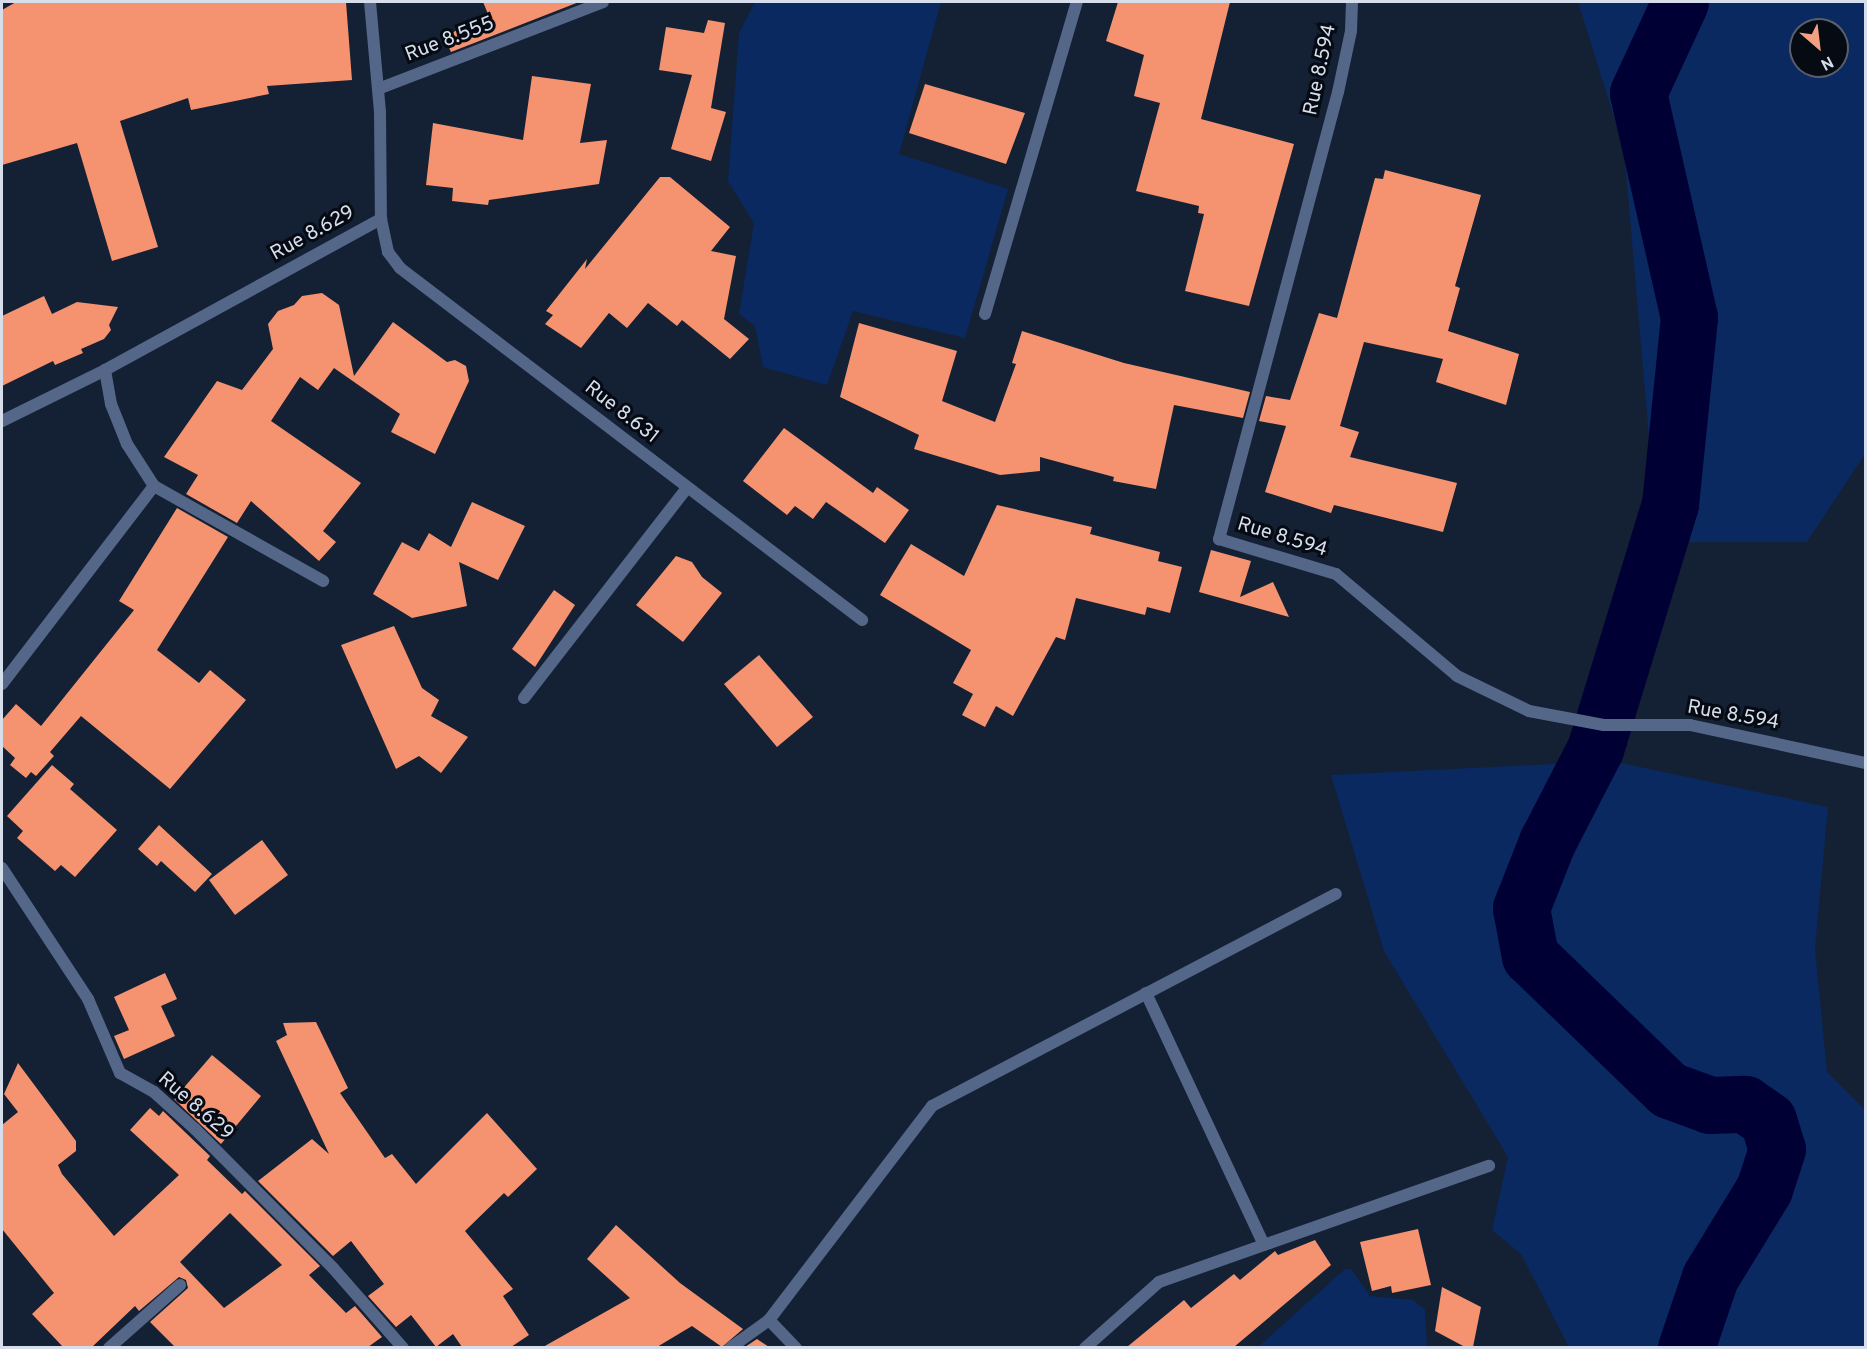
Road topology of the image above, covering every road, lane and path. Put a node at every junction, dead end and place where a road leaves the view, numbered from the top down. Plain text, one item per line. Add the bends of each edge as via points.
1 (370, 2) edge
2 (603, 2) edge
3 (1077, 2) edge
4 (1352, 2) edge
5 (378, 89) junction
6 (381, 219) junction
7 (985, 314) dead end
8 (105, 370) junction
9 (2, 421) edge
10 (154, 486) junction
11 (687, 488) junction
12 (323, 581) dead end
13 (862, 620) dead end
14 (2, 684) edge
15 (524, 698) dead end
16 (1866, 763) edge
17 (2, 868) edge
18 (1336, 894) dead end
19 (1146, 993) junction
20 (1489, 1166) dead end
21 (1264, 1245) junction
22 (180, 1285) dead end
23 (768, 1320) junction
24 (109, 1347) edge
25 (403, 1347) edge
26 (730, 1347) edge
27 (796, 1347) edge
28 (1085, 1347) edge

1 - 5 street, Rue 8.629
2 - 5 street, Rue 8.555
3 - 7 street
4 - 16 street, Rue 8.594 via 1351,32 1338,92 1220,539 1336,574 1457,676 1529,711 1604,725 1690,725
5 - 6 street, Rue 8.629
6 - 8 street, Rue 8.629
6 - 11 street, Rue 8.631 via 388,252 400,268
8 - 9 street, Rue 8.629
8 - 10 street via 111,404 127,444
10 - 12 street
10 - 14 street
11 - 13 street, Rue 8.631
11 - 15 street
17 - 25 street, Rue 8.629 via 88,999 120,1073 154,1092 195,1129 333,1268
18 - 19 street
19 - 21 street
19 - 23 street via 932,1106
20 - 21 street
21 - 28 street via 1159,1282
22 - 24 street
23 - 26 street
23 - 27 street

